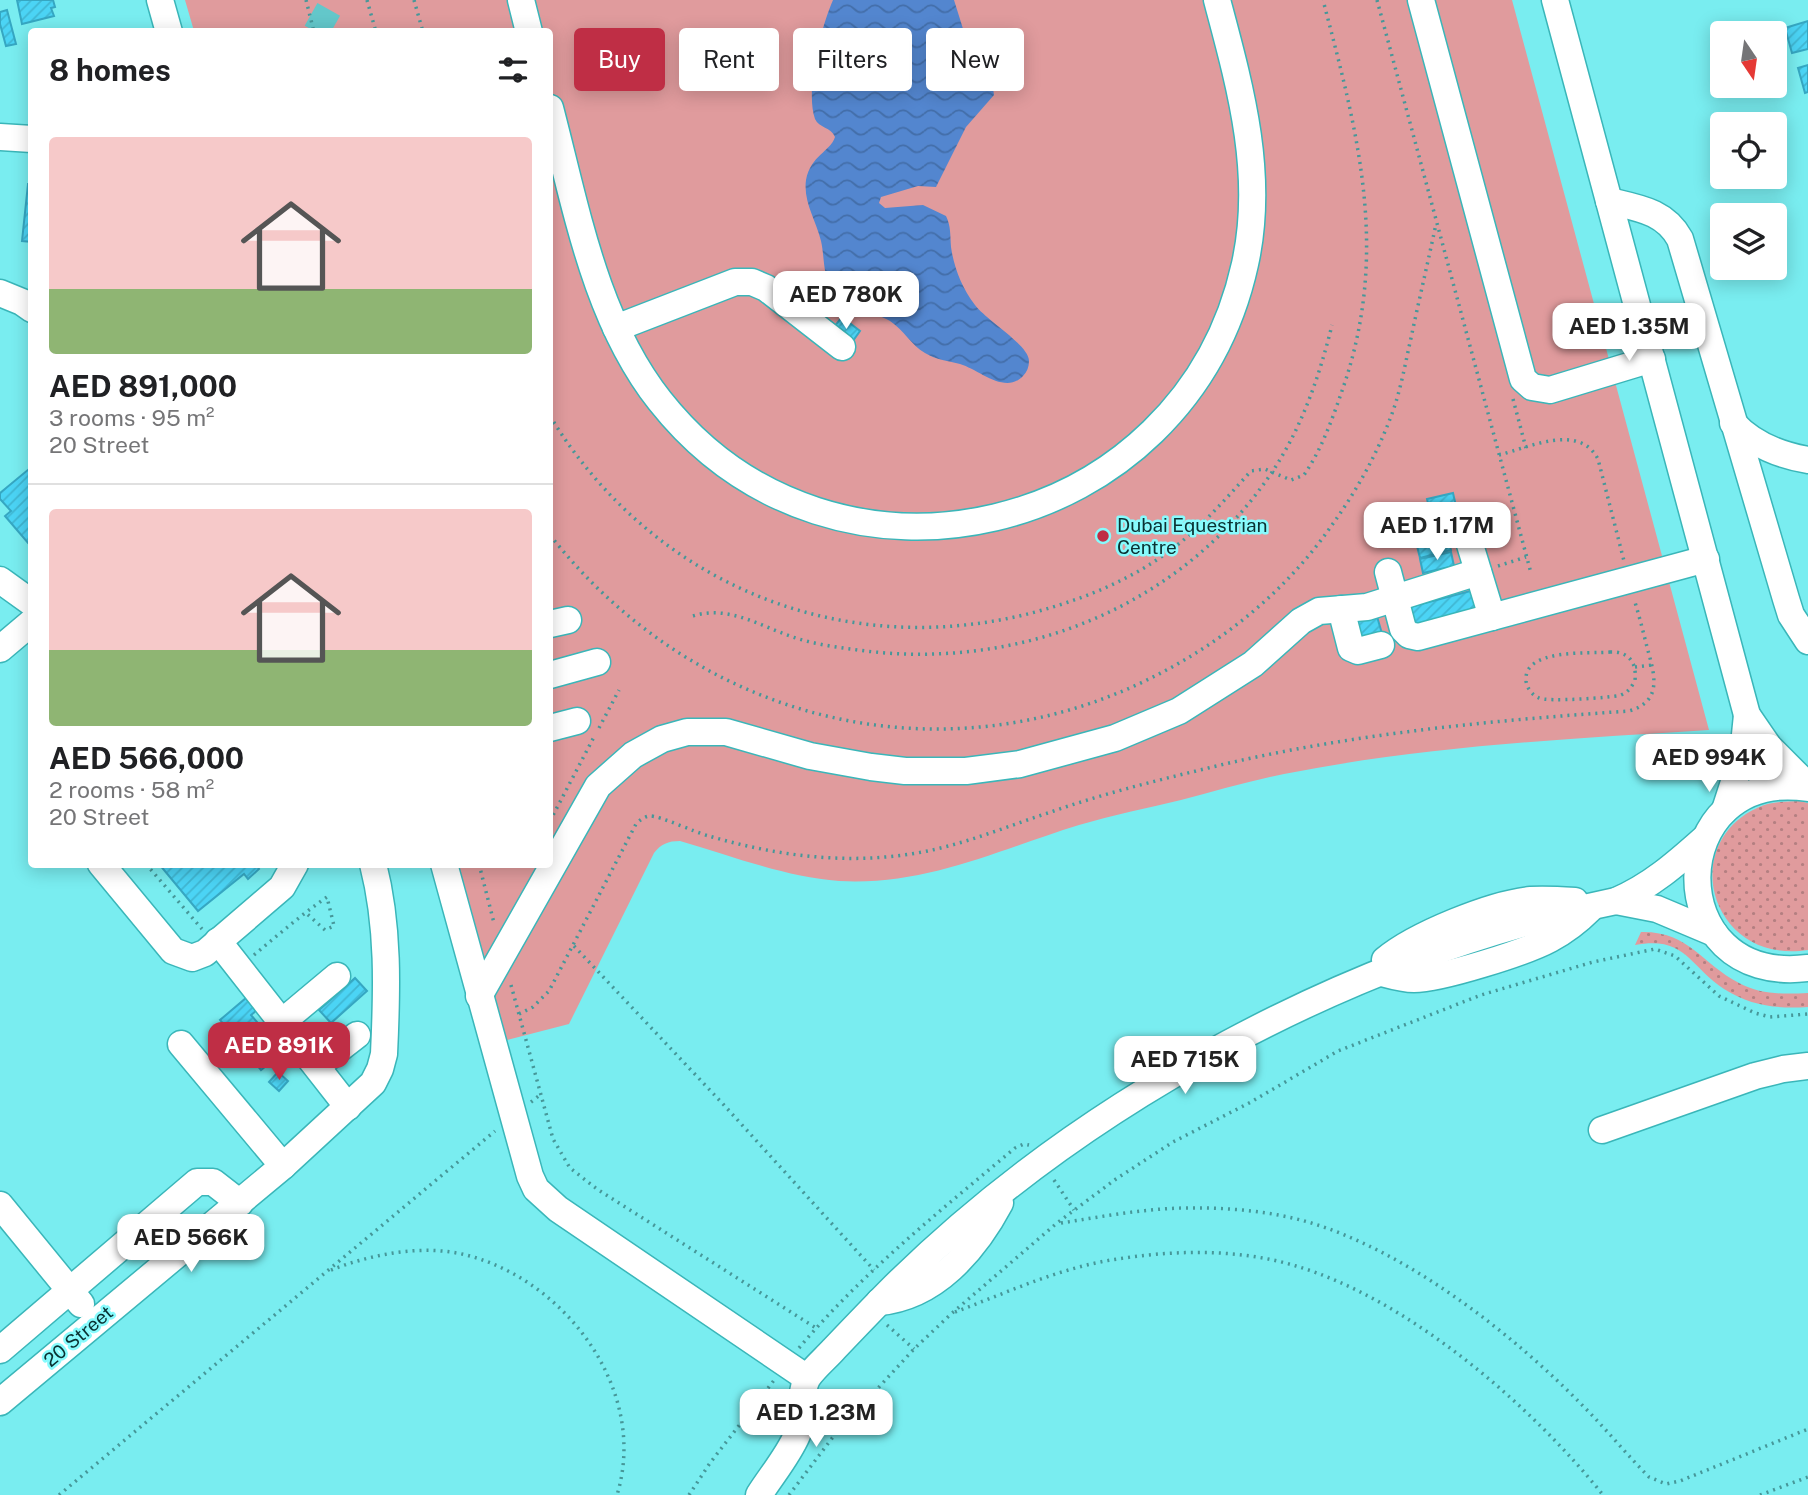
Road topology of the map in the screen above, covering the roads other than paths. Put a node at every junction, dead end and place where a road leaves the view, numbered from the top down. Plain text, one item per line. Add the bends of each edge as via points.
1 (160, 0) edge
2 (521, 0) edge
3 (1217, 0) edge
4 (1421, 0) edge
5 (1555, 0) edge
6 (168, 28) edge
7 (528, 28) edge
8 (553, 119) edge
9 (0, 137) edge
10 (28, 139) edge
11 (1609, 201) junction
12 (0, 293) edge
13 (28, 306) edge
14 (616, 328) junction
15 (842, 346) dead end
16 (1652, 359) junction
17 (1733, 423) junction
18 (1808, 460) edge
19 (1464, 525) dead end
20 (1706, 559) junction
21 (1388, 572) dead end
22 (1478, 572) junction
23 (0, 580) edge
24 (1394, 599) junction
25 (28, 600) edge
26 (1340, 610) junction
27 (1492, 617) junction
28 (28, 625) edge
29 (1808, 641) edge
30 (1381, 645) dead end
31 (0, 649) edge
32 (597, 662) dead end
33 (553, 674) edge
34 (1747, 715) junction
35 (577, 721) dead end
36 (553, 728) edge
37 (1808, 787) edge
38 (1726, 810) junction
39 (1705, 838) junction
40 (553, 865) edge
41 (104, 868) edge
42 (293, 868) edge
43 (374, 868) edge
44 (445, 868) edge
45 (551, 868) edge
46 (1605, 903) junction
47 (1714, 933) junction
48 (216, 943) junction
49 (1808, 968) edge
50 (337, 976) dead end
51 (1372, 977) junction
52 (479, 996) junction
53 (282, 1022) junction
54 (357, 1035) dead end
55 (181, 1044) dead end
56 (317, 1066) junction
57 (1808, 1066) edge
58 (348, 1107) junction
59 (1602, 1130) dead end
60 (284, 1166) junction
61 (240, 1203) junction
62 (0, 1205) edge
63 (71, 1292) junction
64 (96, 1322) junction
65 (0, 1350) edge
66 (807, 1378) junction
67 (0, 1402) edge
68 (759, 1495) edge

1 - 6 street
2 - 7 street
3 - 14 street via 1251,156 1250,238 1238,291 1205,366 1173,411 1132,450 1066,494 999,518 930,527 858,521 799,503 748,478 690,433 644,379
4 - 16 street via 1523,379 1532,387 1550,390
5 - 11 street
8 - 14 street via 588,249
9 - 10 street
11 - 16 street
11 - 17 street via 1657,214 1675,229
12 - 13 street
14 - 15 street via 727,285 752,282
16 - 20 street
17 - 18 street via 1766,448
17 - 29 street via 1791,615
19 - 22 street
20 - 27 street
20 - 34 street
21 - 24 street
22 - 24 street
22 - 27 street
23 - 25 street
24 - 26 street
24 - 27 street via 1403,629 1413,637
26 - 30 street via 1351,648 1358,651
26 - 40 street via 1309,615 1235,676 1159,720 1081,749 1020,764 966,771 905,771 810,756 726,732 687,732 662,739 633,755 598,786
28 - 31 street
32 - 33 street
34 - 37 street via 1769,747
34 - 38 street via 1743,754
35 - 36 street
37 - 38 street via 1765,789
38 - 39 street
39 - 46 street via 1657,879
39 - 47 street via 1697,863 1697,892
41 - 48 street via 173,951 191,958
42 - 48 street via 282,887
43 - 58 street, 20 Street via 385,936 384,1054 373,1083
44 - 52 street
45 - 52 street
46 - 47 street via 1657,909
46 - 51 street via 1531,948 1427,978
46 - 51 street via 1545,900 1497,908 1420,937 1390,956
47 - 49 street via 1749,961 1779,970
48 - 53 street
50 - 53 street
51 - 66 street via 1272,1021 1147,1090 1075,1138 943,1241
52 - 66 street via 536,1189
53 - 56 street
54 - 56 street
55 - 60 street
56 - 58 street
57 - 59 street via 1755,1076
58 - 60 street, 20 Street
60 - 61 street, 20 Street
61 - 63 street via 214,1182 197,1182
61 - 64 street, 20 Street
62 - 63 street
63 - 64 street
63 - 65 street
64 - 67 street, 20 Street
66 - 68 street via 798,1434

